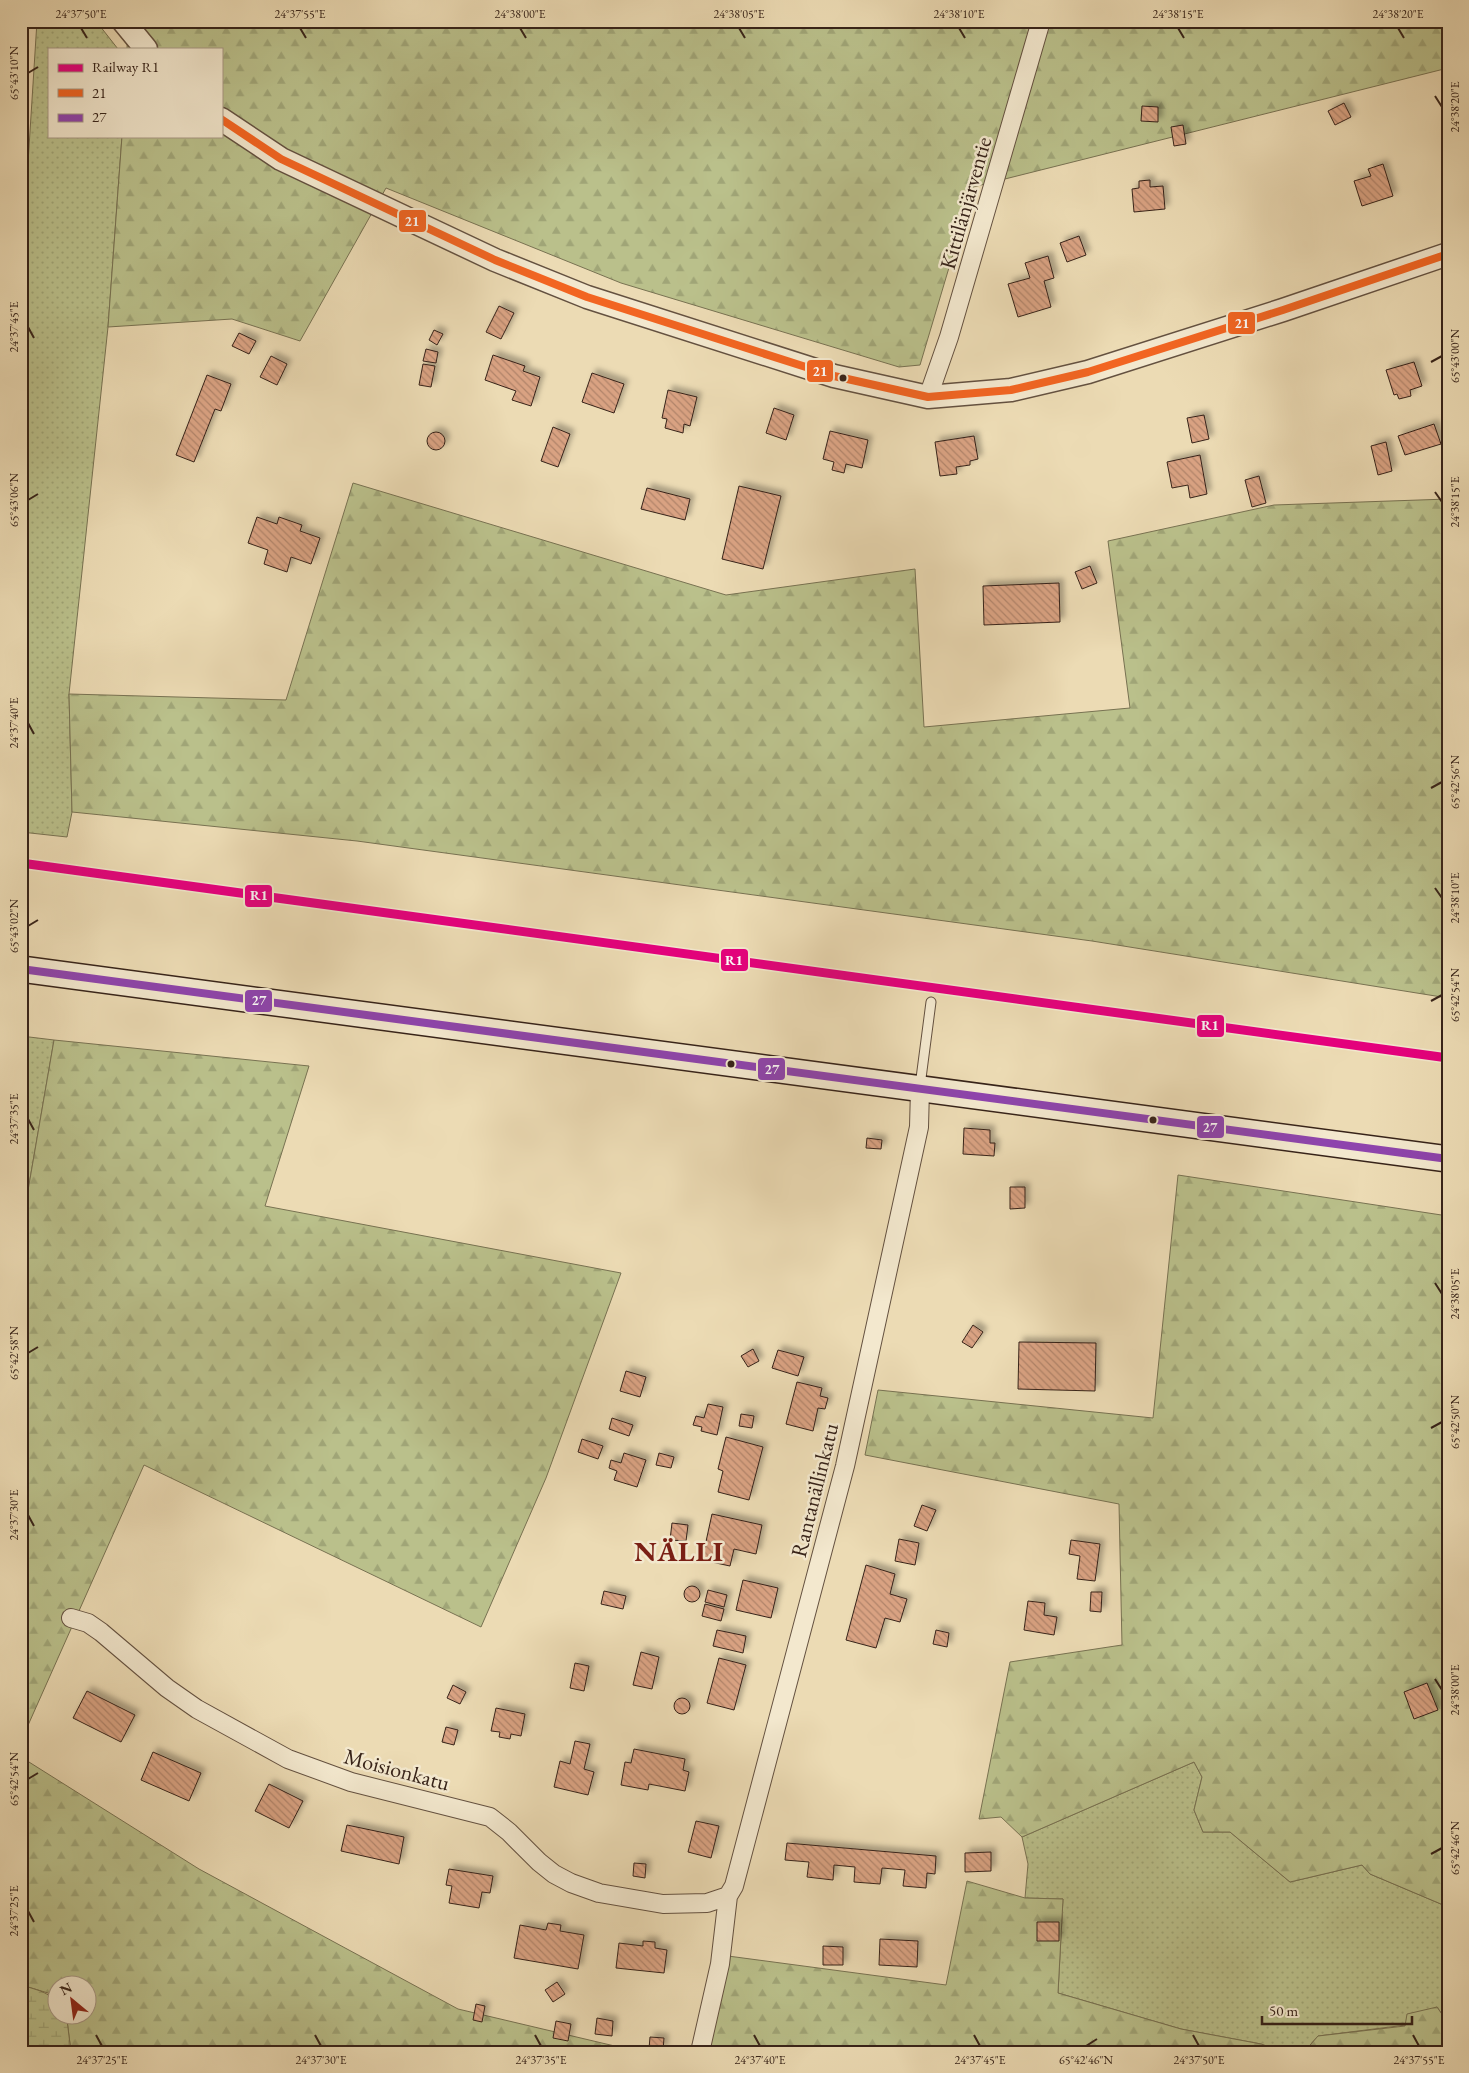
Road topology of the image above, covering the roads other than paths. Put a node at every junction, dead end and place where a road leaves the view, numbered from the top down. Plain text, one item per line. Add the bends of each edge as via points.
1 (123, 21) edge
2 (1041, 21) edge
3 (145, 48) edge
4 (222, 120) edge
5 (1448, 254) edge
6 (928, 397) junction
7 (21, 969) edge
8 (931, 1002) dead end
9 (920, 1089) junction
10 (1448, 1159) edge
11 (71, 1618) dead end
12 (728, 1896) junction
13 (700, 2052) edge

1 - 3 street
2 - 6 street, Kittilänjärventie via 949,337
4 - 6 street via 281,159 551,283 707,337 834,376
5 - 6 street via 1088,372 1011,390
7 - 9 main road
8 - 9 lane
9 - 10 main road
9 - 12 street, Rantanällinkatu via 919,1127 845,1466 734,1886
11 - 12 street, Moisionkatu via 88,1623 197,1709 288,1759 352,1782 490,1817 539,1862 571,1883 599,1892 663,1904 707,1903
12 - 13 street, Rantanällinkatu via 720,1964

